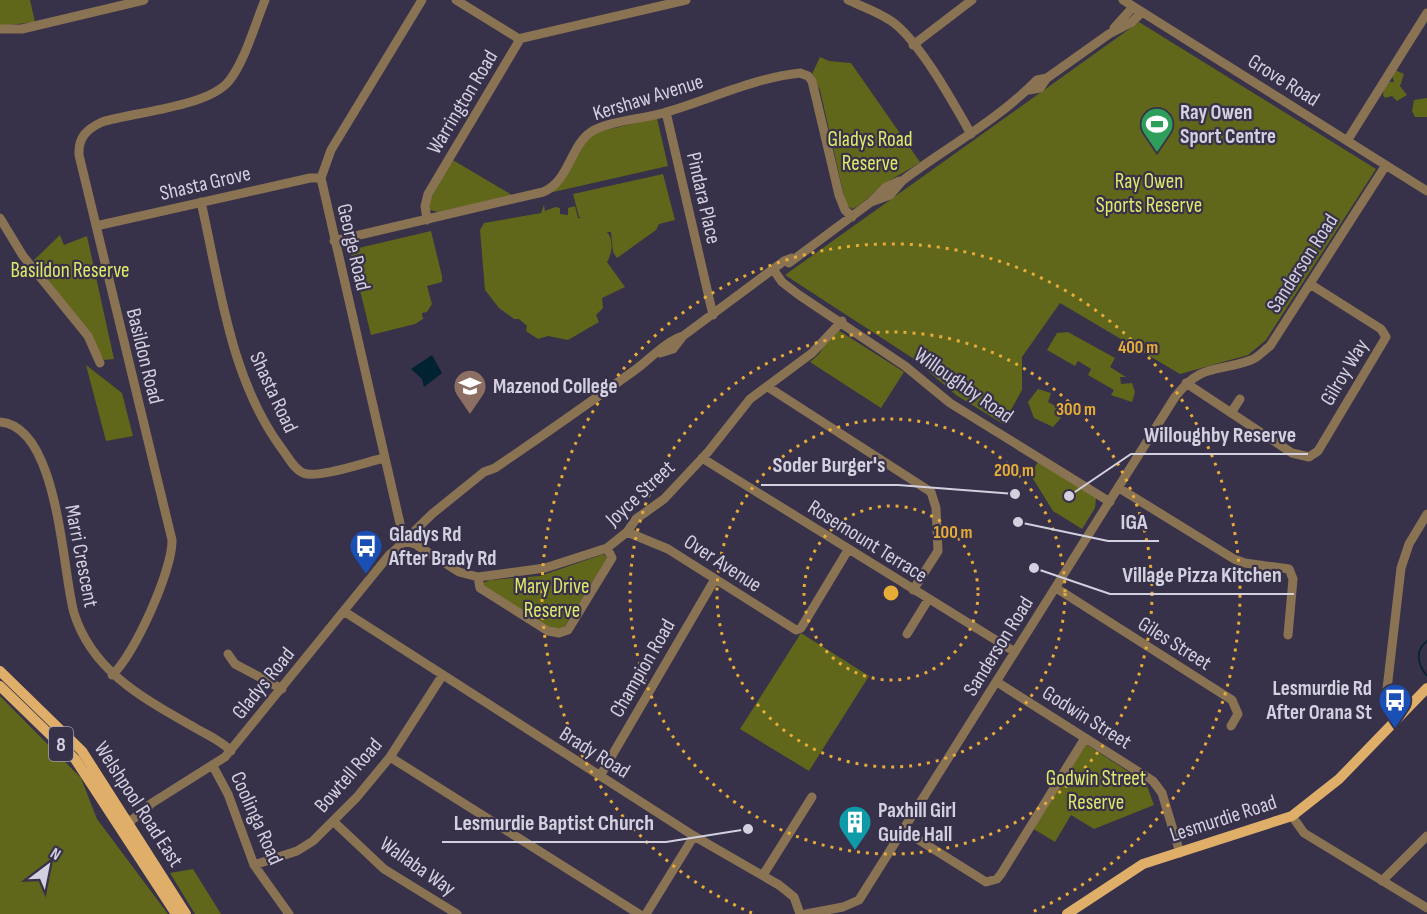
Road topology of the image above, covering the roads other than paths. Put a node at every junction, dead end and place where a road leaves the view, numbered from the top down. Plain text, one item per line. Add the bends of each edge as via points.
1 (144, 0) edge
2 (266, 0) edge
3 (422, 0) edge
4 (456, 0) edge
5 (686, 0) edge
6 (848, 0) edge
7 (972, 0) edge
8 (1123, 0) edge
9 (1137, 9) junction
10 (1427, 13) edge
11 (0, 29) edge
12 (518, 39) junction
13 (913, 45) junction
14 (666, 112) junction
15 (973, 130) junction
16 (1347, 141) junction
17 (1386, 165) junction
18 (321, 178) junction
19 (1427, 191) edge
20 (201, 202) junction
21 (0, 218) edge
22 (848, 219) junction
23 (427, 220) junction
24 (96, 226) junction
25 (334, 241) junction
26 (771, 274) junction
27 (1310, 284) junction
28 (717, 312) junction
29 (842, 321) junction
30 (100, 363) dead end
31 (1185, 383) junction
32 (768, 387) junction
33 (1240, 399) dead end
34 (1231, 413) junction
35 (0, 422) edge
36 (384, 458) junction
37 (702, 458) junction
38 (1119, 488) junction
39 (1110, 502) junction
40 (1427, 514) edge
41 (627, 532) junction
42 (405, 536) junction
43 (607, 548) junction
44 (848, 550) junction
45 (478, 577) junction
46 (715, 579) junction
47 (1056, 588) junction
48 (913, 590) junction
49 (928, 600) junction
50 (343, 614) junction
51 (907, 634) dead end
52 (1288, 635) dead end
53 (1015, 652) junction
54 (228, 654) dead end
55 (0, 671) edge
56 (112, 675) junction
57 (442, 676) junction
58 (0, 680) edge
59 (997, 682) junction
60 (0, 686) edge
61 (1427, 688) edge
62 (282, 689) junction
63 (1387, 689) dead end
64 (15, 700) junction
65 (1231, 726) dead end
66 (1085, 738) junction
67 (231, 751) junction
68 (390, 757) junction
69 (213, 766) junction
70 (600, 776) junction
71 (812, 797) dead end
72 (110, 812) junction
73 (1292, 816) junction
74 (128, 820) junction
75 (333, 821) junction
76 (903, 830) junction
77 (694, 836) junction
78 (1427, 836) edge
79 (1180, 853) junction
80 (140, 860) junction
81 (254, 865) junction
82 (764, 875) junction
83 (1382, 881) junction
84 (1427, 908) edge
85 (176, 914) edge
86 (186, 914) edge
87 (289, 914) edge
88 (457, 914) edge
89 (639, 914) edge
90 (646, 914) edge
91 (800, 914) edge
92 (806, 914) edge
93 (1067, 914) edge

1 - 11 street via 28,28
2 - 24 street, Basildon Road via 234,73 219,91 102,122 83,136 79,152
3 - 18 street, George Road via 331,150
4 - 12 street, Warrington Road
5 - 12 street
6 - 13 street via 891,21
7 - 13 street
8 - 9 street, Grove Road
9 - 15 street, Gladys Road via 1047,78 1040,88 1029,90
9 - 16 street, Grove Road
10 - 16 street
12 - 23 street, Warrington Road via 517,47 428,194
13 - 15 street
14 - 22 street, Kershaw Avenue via 736,88 806,74 812,81 838,195
14 - 23 street, Kershaw Avenue via 590,133 547,191
14 - 28 street, Pindara Place via 707,291
15 - 22 street, Gladys Road via 902,181 887,186
16 - 17 street, Grove Road
17 - 19 street, Grove Road
17 - 27 street, Sanderson Road
18 - 20 street, Shasta Grove via 310,177
18 - 25 street, George Road
20 - 24 street, Shasta Grove
20 - 36 street, Shasta Road via 239,364 277,443 295,467 308,474
21 - 30 street via 23,256 88,336
22 - 26 street, Gladys Road
23 - 25 street, Kershaw Avenue
24 - 56 street, Basildon Road via 172,544 168,570 144,623 122,665
25 - 36 street, George Road
26 - 28 street, Gladys Road
26 - 29 street, Willoughby Road
27 - 31 street, Sanderson Road via 1270,346 1253,360 1208,369
27 - 34 street, Gilroy Way via 1382,329 1386,337 1318,451 1310,457 1292,453
28 - 42 street, Gladys Road via 683,336 672,339 660,353
29 - 32 street, Joyce Street via 812,354
29 - 39 street, Willoughby Road via 950,403
31 - 34 street, Gilroy Way
31 - 38 street, Sanderson Road
32 - 37 street, Joyce Street via 750,399
32 - 48 street via 931,492 936,508 938,551
33 - 34 street
35 - 56 street, Marri Crescent via 17,429 43,462 60,528 74,613 83,634
36 - 42 street, George Road
37 - 41 street, Joyce Street
37 - 44 street, Rosemount Terrace
38 - 39 street, Sanderson Road
38 - 52 street via 1234,559 1289,569 1293,579
39 - 47 street, Sanderson Road
40 - 63 street via 1409,544 1401,568
41 - 43 street, Joyce Street
41 - 46 street, Over Avenue via 656,543
42 - 45 street, Joyce Street via 459,572
42 - 50 street, Gladys Road
43 - 45 street, Joyce Street via 545,568
43 - 45 street via 612,558 568,630 560,633 548,631 480,588
44 - 46 street, Over Avenue via 801,628 796,630
44 - 48 street, Rosemount Terrace
46 - 70 street, Champion Road
47 - 53 street, Sanderson Road
47 - 65 street, Giles Street via 1232,700 1238,714
48 - 49 street, Rosemount Terrace
49 - 51 street
49 - 53 street, Rosemount Terrace
50 - 57 street, Brady Road
50 - 62 street, Gladys Road
53 - 59 street, Sanderson Road
54 - 62 street via 235,664
55 - 74 main road, Welshpool Road East / 8 via 82,751
56 - 67 street, Marri Crescent via 139,696
57 - 68 street, Bowtell Road
57 - 70 street, Brady Road
58 - 64 main road
59 - 66 street, Godwin Street
59 - 76 street, Sanderson Road
60 - 64 main road, Welshpool Road East / 8
61 - 73 main road, Lesmurdie Road via 1339,779
62 - 67 street, Gladys Road
64 - 72 main road, Welshpool Road East / 8 via 75,759
66 - 76 street via 1001,874 992,882 986,882
66 - 79 street, Godwin Street via 1158,785
67 - 69 street, Gladys Road
68 - 75 street, Bowtell Road
68 - 89 street
69 - 74 street, Gladys Road via 129,815
69 - 81 street, Coolinga Road via 228,794
70 - 77 street, Brady Road
71 - 82 street
72 - 74 main road
72 - 80 main road, Welshpool Road East / 8
73 - 79 main road, Lesmurdie Road
73 - 83 street via 1304,833
74 - 80 main road via 126,828 139,850
74 - 86 main road, Welshpool Road East / 8
75 - 81 street, Bowtell Road via 297,851
75 - 88 street, Wallaba Way via 384,869
76 - 92 street, Sanderson Road via 859,900
77 - 82 street, Brady Road
77 - 90 street
78 - 83 street
79 - 93 main road, Lesmurdie Road via 1137,867
80 - 85 main road, Welshpool Road East / 8
81 - 87 street, Coolinga Road
82 - 91 street, Brady Road via 789,892
83 - 84 street

